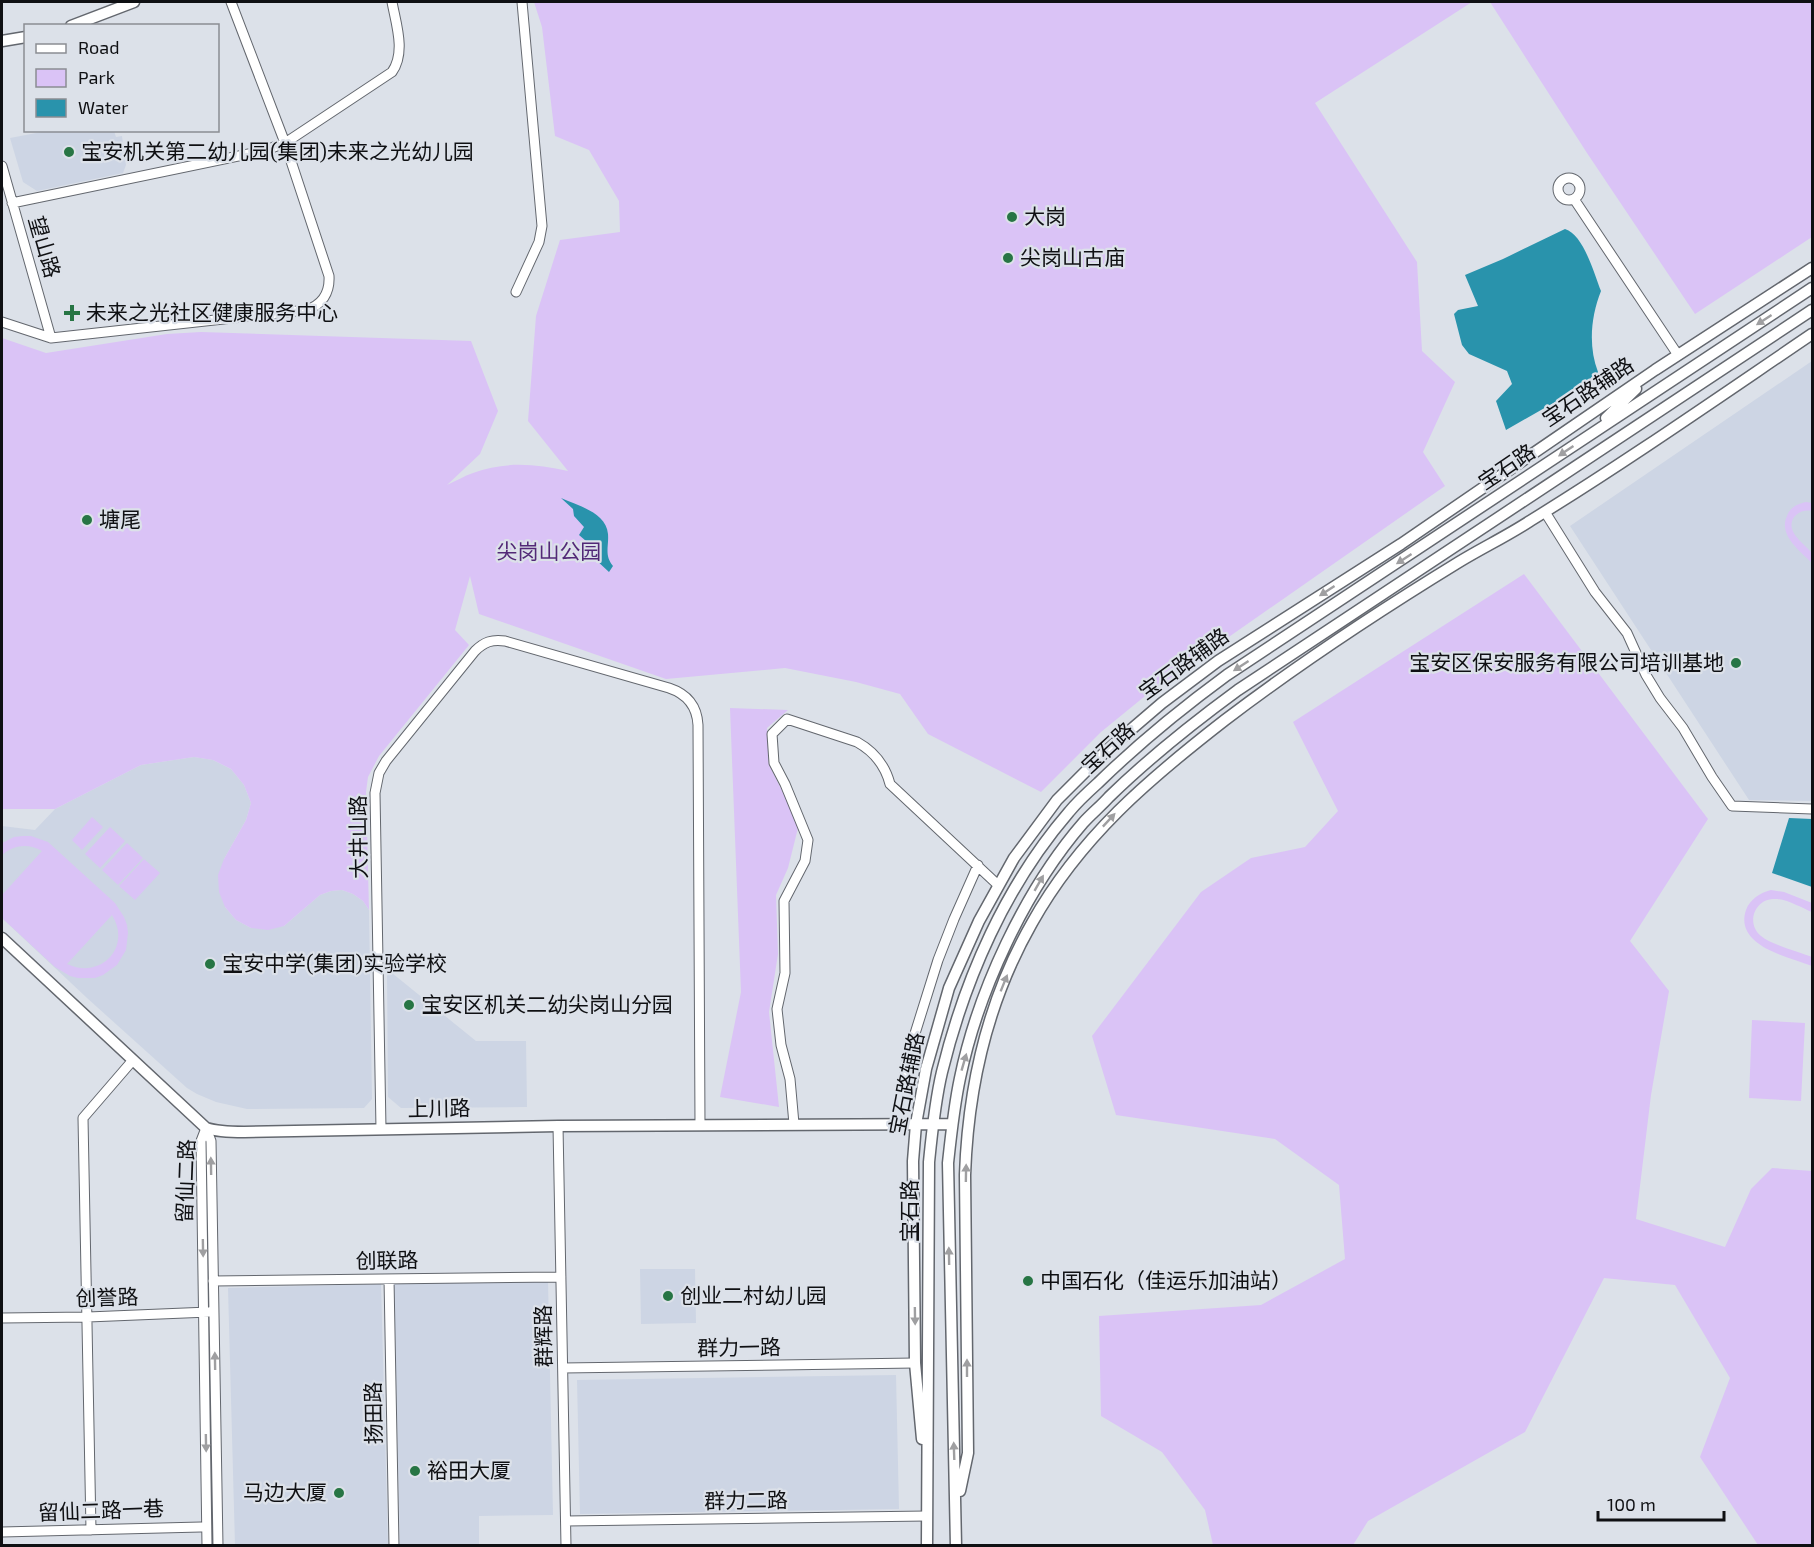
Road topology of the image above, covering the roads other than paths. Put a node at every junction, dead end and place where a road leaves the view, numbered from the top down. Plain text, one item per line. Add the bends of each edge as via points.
1 (134, 2) edge
2 (231, 2) edge
3 (392, 2) edge
4 (522, 2) edge
5 (76, 24) edge
6 (24, 37) edge
7 (2, 41) edge
8 (285, 143) junction
9 (2, 166) edge
10 (1574, 199) dead end
11 (12, 203) junction
12 (1812, 268) edge
13 (1812, 288) edge
14 (516, 292) dead end
15 (1812, 310) edge
16 (2, 322) edge
17 (1812, 334) edge
18 (51, 338) junction
19 (1678, 355) junction
20 (1655, 370) junction
21 (1589, 436) junction
22 (1545, 512) junction
23 (1812, 809) edge
24 (978, 865) junction
25 (998, 885) junction
26 (2, 938) edge
27 (133, 1060) junction
28 (905, 1074) dead end
29 (916, 1124) junction
30 (933, 1124) junction
31 (952, 1124) junction
32 (700, 1125) junction
33 (794, 1125) junction
34 (558, 1126) junction
35 (206, 1128) junction
36 (381, 1130) junction
37 (561, 1277) junction
38 (389, 1279) junction
39 (213, 1281) junction
40 (214, 1312) junction
41 (204, 1313) junction
42 (88, 1317) junction
43 (2, 1318) edge
44 (915, 1363) junction
45 (563, 1368) junction
46 (927, 1503) junction
47 (956, 1509) junction
48 (927, 1516) junction
49 (566, 1521) junction
50 (201, 1527) dead end
51 (91, 1530) junction
52 (2, 1532) edge
53 (957, 1544) edge
54 (207, 1545) edge
55 (218, 1545) edge
56 (394, 1545) edge
57 (566, 1545) edge
58 (927, 1545) edge

1 - 5 main road
2 - 8 street
3 - 8 street via 400,55 392,72
4 - 14 street via 542,225 539,242
6 - 7 main road
8 - 11 street via 263,151
8 - 18 street via 329,276 328,291 319,304 306,310
9 - 11 street, 望山路
10 - 19 street
11 - 18 street, 望山路
12 - 19 main road, 宝石路辅路
13 -> 21 main road, 宝石路
31 -> 15 main road, 宝石路 via 960,1076 982,1000 1010,936 1043,877 1083,823 1130,777 1182,731 1238,690
16 - 18 street
17 - 22 main road
19 - 20 main road, 宝石路辅路
20 - 21 main road
20 -> 25 main road, 宝石路辅路 via 1401,544 1218,661 1162,703 1057,800
21 -> 30 main road, 宝石路 via 1227,675 1172,716 1069,811 1028,867 994,928 965,993 942,1072
22 - 23 street via 1595,592 1627,633 1646,675 1732,806
47 -> 22 main road via 968,1453 966,1142 979,1060 995,1005 1031,923 1077,856 1108,820 1167,766 1310,659 1461,561
24 - 25 street
24 - 28 street via 938,960
24 - 33 street via 890,784 879,759 865,747 788,719 772,734 774,764 808,840 805,861 784,901 785,973 777,1010
25 - 29 main road, 宝石路辅路 via 949,988 926,1069
26 - 27 main road
27 - 35 main road
27 - 42 street via 83,1118
29 - 30 main road, 上川路
29 - 33 main road, 上川路
29 -> 44 main road, 宝石路辅路
30 - 31 main road, 上川路
30 - 46 main road, 宝石路
47 -> 31 main road, 宝石路 via 948,1163
32 - 33 main road, 上川路
32 - 34 main road, 上川路
32 - 36 street, 大井山路 via 698,717 690,701 677,691 497,640 481,645 379,773 375,793
34 - 36 main road, 上川路
34 - 37 street, 群辉路
35 - 36 main road, 上川路 via 226,1132
39 -> 35 street, 留仙二路 via 211,1141
35 -> 41 street, 留仙二路 via 201,1141
37 - 38 street, 创联路
37 - 45 street, 群辉路
38 - 39 street, 创联路
38 - 56 street, 扬田路
39 - 40 street, 留仙二路
40 - 41 street, 创誉路
55 -> 40 street, 留仙二路
41 - 42 street, 创誉路
41 -> 54 street, 留仙二路
42 - 43 street, 创誉路
42 - 51 street
44 - 45 street, 群力一路
44 - 46 main road, 宝石路辅路
45 - 49 street, 群辉路
46 - 48 main road, 宝石路
47 - 53 main road, 宝石路
48 - 49 street, 群力二路
48 - 58 main road, 宝石路
49 - 57 street, 群辉路
50 - 51 street, 留仙二路一巷
51 - 52 street, 留仙二路一巷

